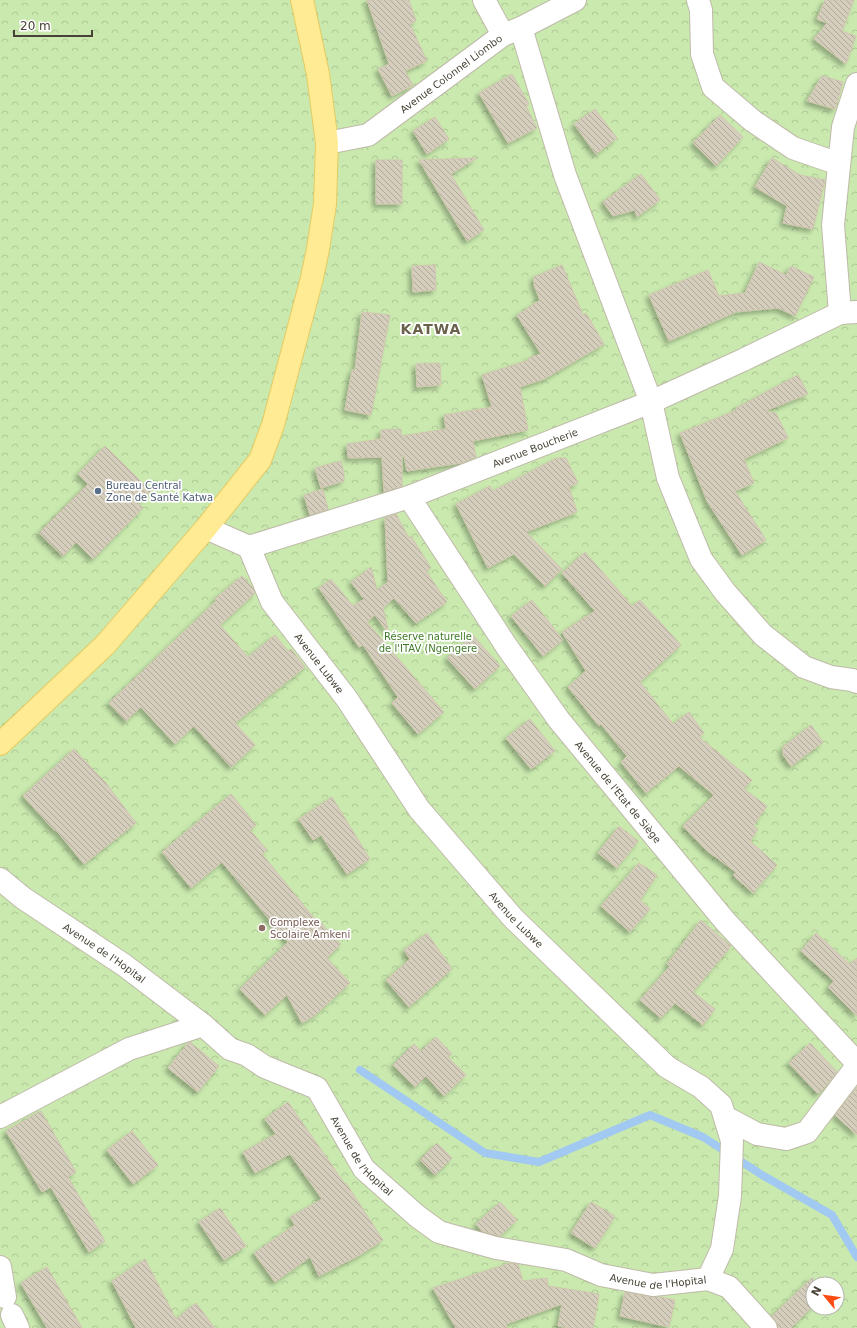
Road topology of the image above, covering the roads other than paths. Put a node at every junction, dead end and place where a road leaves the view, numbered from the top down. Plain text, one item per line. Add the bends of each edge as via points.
1 (302, 0) edge
2 (484, 0) edge
3 (575, 0) edge
4 (698, 0) edge
5 (512, 31) junction
6 (857, 84) edge
7 (327, 143) junction
8 (839, 164) junction
9 (848, 312) edge
10 (651, 402) junction
11 (409, 497) junction
12 (206, 528) junction
13 (249, 547) junction
14 (857, 682) edge
15 (0, 744) edge
16 (0, 879) edge
17 (203, 1025) junction
18 (857, 1064) edge
19 (0, 1117) edge
20 (725, 1117) junction
21 (0, 1267) edge
22 (708, 1279) junction
23 (12, 1313) edge
24 (766, 1328) edge

1 - 7 main road via 318,74
2 - 5 street
3 - 5 street, Avenue Colonnel Liombo
4 - 8 street via 701,10 702,54 713,87 753,121 793,148
5 - 7 street, Avenue Colonnel Liombo via 368,135
5 - 10 street
6 - 8 street via 843,127
7 - 12 main road via 325,204 318,249 273,425 260,460
8 - 9 street via 833,225
9 - 10 street, Avenue Boucherie
10 - 11 street, Avenue Boucherie
10 - 14 street via 668,478 701,559 725,592 763,635 804,667 831,677
11 - 13 street, Avenue Boucherie
11 - 18 street, Avenue de l'Etat de Siège via 507,647 559,720 725,921
12 - 13 street
12 - 15 main road via 105,645
13 - 20 street, Avenue Lubwe via 272,602 347,699 419,809 513,918 668,1067 701,1087 721,1105
16 - 17 street, Avenue de l'Hopital via 23,898 124,965
17 - 19 street via 129,1049
17 - 22 street, Avenue de l'Hopital via 230,1049 247,1055 266,1068 317,1088 364,1169 439,1232 496,1248 566,1260 601,1275 653,1285
18 - 20 street via 807,1132 786,1139 757,1134
20 - 22 street, Avenue Lubwe via 732,1141 730,1196 722,1249
21 - 23 street
22 - 24 street, Avenue de l'Hopital via 728,1287

